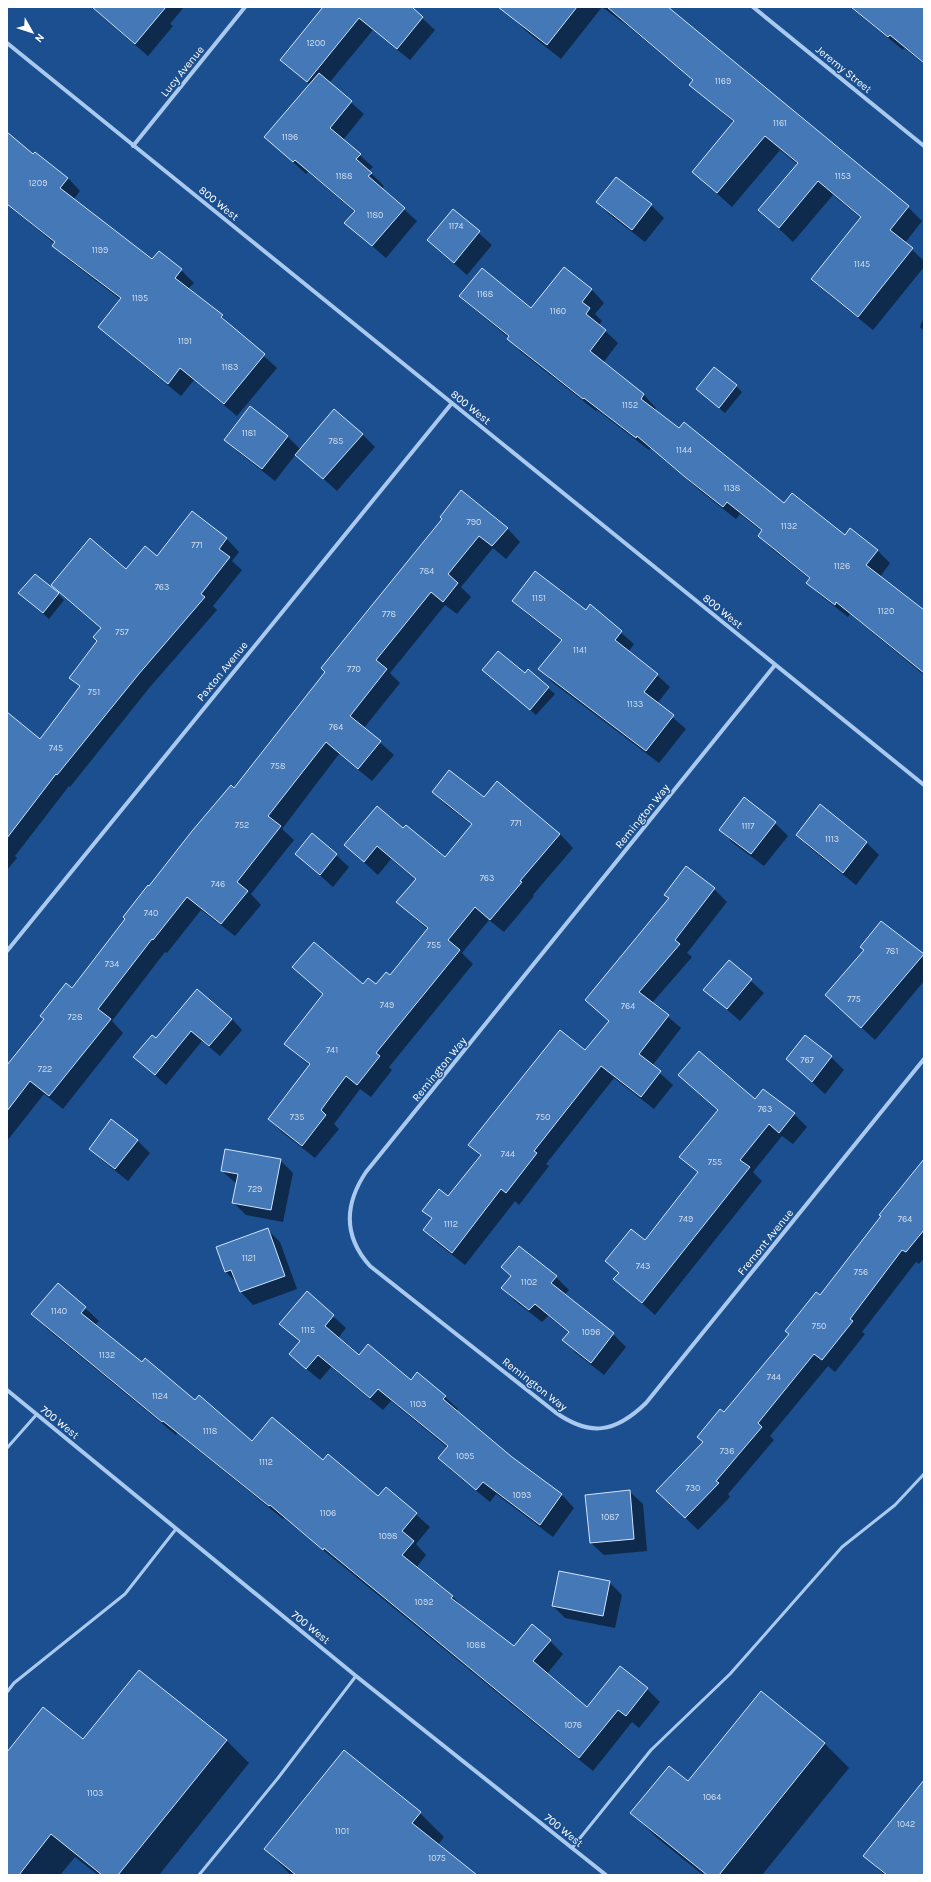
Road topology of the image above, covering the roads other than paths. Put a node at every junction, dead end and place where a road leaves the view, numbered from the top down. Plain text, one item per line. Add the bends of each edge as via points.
1 (245, 7) edge
2 (753, 7) edge
3 (7, 43) edge
4 (133, 146) junction
5 (924, 146) edge
6 (452, 403) junction
7 (775, 665) junction
8 (924, 785) edge
9 (7, 951) edge
10 (924, 1059) edge
11 (7, 1390) edge
12 (36, 1414) junction
13 (611, 1427) joint
14 (7, 1448) edge
15 (924, 1474) edge
16 (176, 1529) junction
17 (356, 1676) junction
18 (7, 1692) edge
19 (572, 1848) junction
20 (199, 1875) edge
21 (606, 1875) edge

1 - 4 street, Lucy Avenue
2 - 5 street, Jeremy Street
3 - 4 street, 800 West
4 - 6 street, 800 West
6 - 7 street, 800 West
6 - 9 street, Paxton Avenue
7 - 8 street, 800 West
7 - 13 street, Remington Way via 366,1172 354,1193 351,1206 351,1232 355,1245 370,1266 565,1419 587,1428
10 - 13 street, Fremont Avenue via 646,1404 624,1422
11 - 12 street, 700 West
12 - 14 lane
12 - 16 street, 700 West
15 - 19 lane via 896,1505 842,1547 730,1674 651,1750
16 - 17 street, 700 West
16 - 18 lane via 125,1594 14,1683
17 - 19 street, 700 West
17 - 20 lane
19 - 21 street, 700 West

